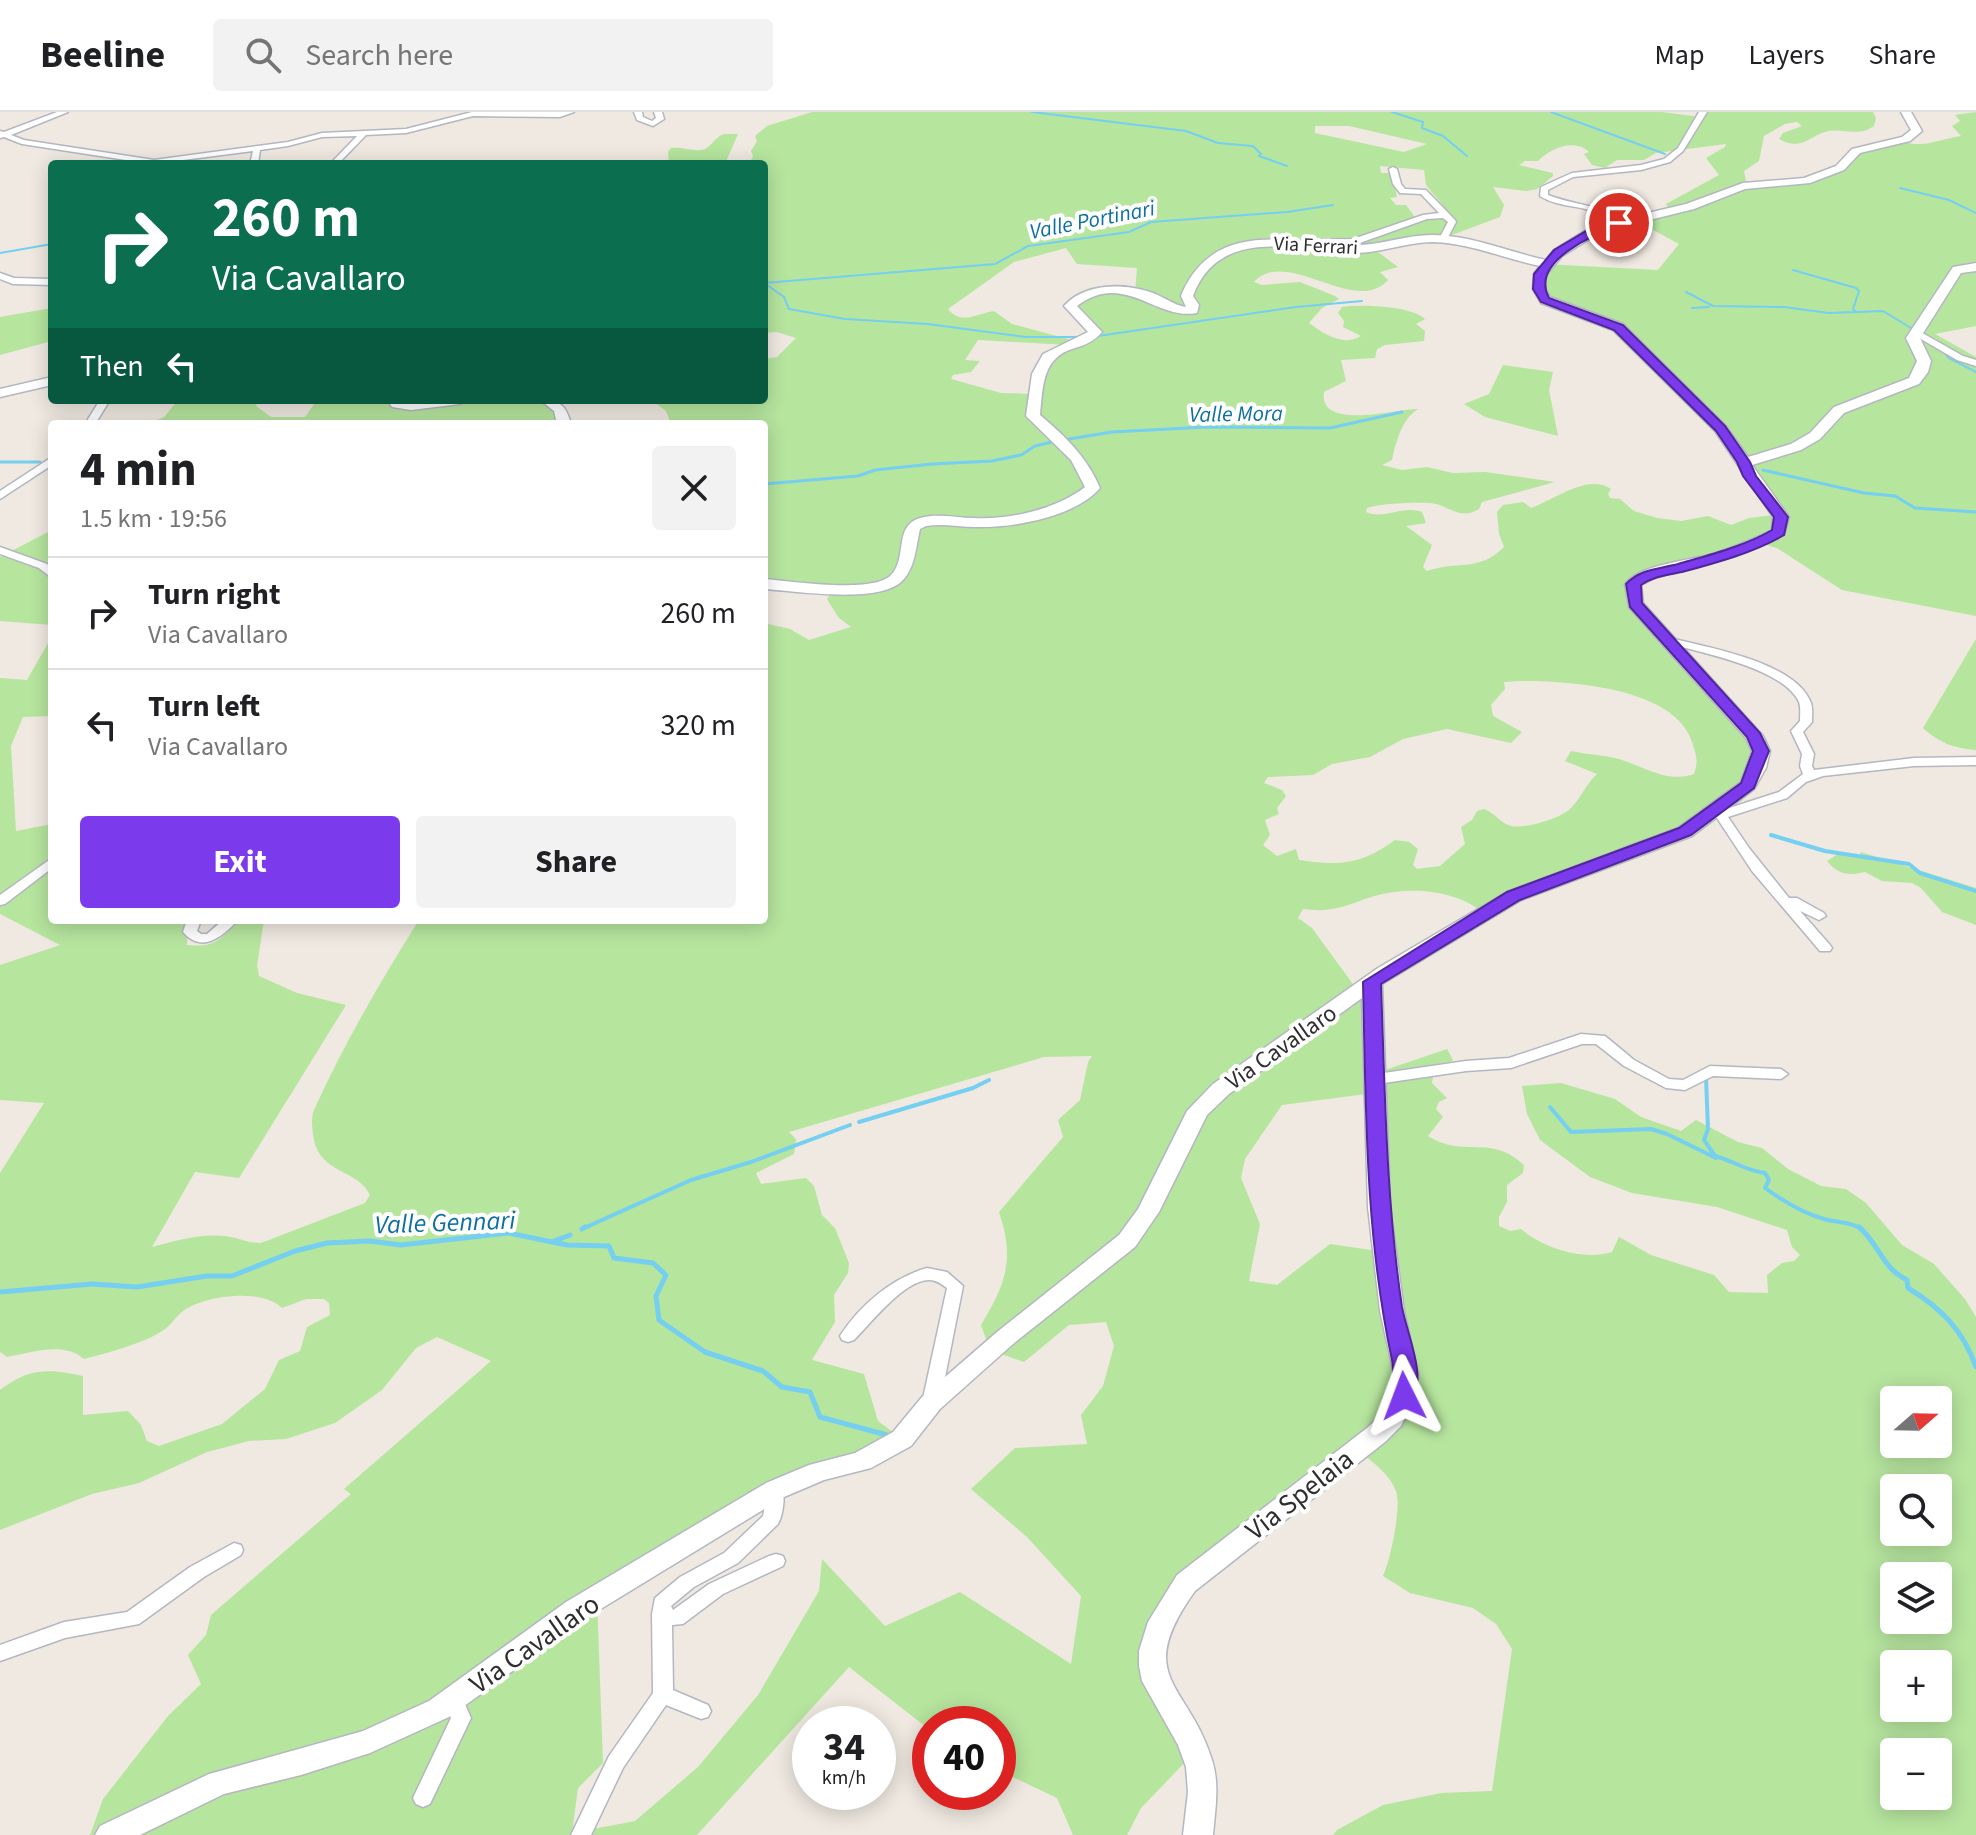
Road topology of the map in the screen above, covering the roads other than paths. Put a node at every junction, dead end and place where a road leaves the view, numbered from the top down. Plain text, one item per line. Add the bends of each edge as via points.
1 (64, 112) edge
2 (570, 112) edge
3 (638, 112) edge
4 (658, 112) edge
5 (1703, 112) edge
6 (1906, 112) edge
7 (364, 133) junction
8 (1, 134) edge
9 (257, 148) junction
10 (135, 160) edge
11 (175, 160) edge
12 (255, 160) edge
13 (338, 160) edge
14 (1393, 169) dead end
15 (1447, 215) junction
16 (1619, 223) junction
17 (1443, 239) junction
18 (1314, 243) junction
19 (1548, 264) junction
20 (1976, 267) edge
21 (0, 276) edge
22 (48, 282) edge
23 (1917, 333) junction
24 (1976, 363) edge
25 (48, 382) edge
26 (0, 393) edge
27 (397, 404) edge
28 (427, 404) edge
29 (553, 404) edge
30 (563, 420) edge
31 (1744, 462) junction
32 (48, 463) edge
33 (0, 496) edge
34 (0, 550) edge
35 (48, 571) edge
36 (768, 584) edge
37 (1666, 640) junction
38 (1976, 761) edge
39 (1810, 776) junction
40 (1716, 814) junction
41 (48, 865) edge
42 (1772, 887) junction
43 (0, 901) edge
44 (1819, 916) dead end
45 (193, 924) edge
46 (226, 924) edge
47 (1825, 948) dead end
48 (1372, 982) junction
49 (1781, 1074) dead end
50 (1377, 1079) junction
51 (848, 1336) dead end
52 (931, 1403) junction
53 (775, 1490) junction
54 (234, 1550) dead end
55 (776, 1561) dead end
56 (661, 1614) junction
57 (0, 1653) edge
58 (663, 1695) junction
59 (453, 1699) junction
60 (701, 1711) dead end
61 (423, 1798) dead end
62 (110, 1835) edge
63 (581, 1835) edge
64 (1198, 1835) edge

1 - 8 street
2 - 7 street via 473,114 406,131
3 - 4 street via 653,124 660,119
5 - 16 street via 1668,159 1568,176 1544,189 1544,196 1556,203 1600,209
6 - 16 street via 1917,131 1913,136 1856,151 1847,164 1824,175 1743,186 1690,207
7 - 9 street
7 - 13 street
8 - 10 street
9 - 11 street
9 - 12 street
14 - 15 street via 1403,191 1423,192
15 - 17 street via 1452,222
15 - 18 street via 1354,242
16 - 19 street via 1576,241
17 - 18 street, Via Ferrari via 1354,249
17 - 19 street, Via Ferrari
18 - 36 street, Via Ferrari via 1226,248 1196,275 1187,296 1192,310 1178,311 1129,291 1084,297 1070,306 1095,332 1044,358 1033,416 1081,462 1093,488 1086,495 1037,513 980,523 917,524 899,575 889,585
19 - 31 street, Via Cavallaro via 1540,274 1545,300 1618,327 1720,428
20 - 23 street via 1957,270
21 - 22 street
23 - 24 street
23 - 31 street via 1913,338 1924,361 1914,381 1834,413 1825,429 1787,451
25 - 26 street
27 - 28 street
29 - 30 street
31 - 37 street, Via Cavallaro via 1781,517 1779,532 1637,579 1635,604
32 - 33 street
34 - 35 street
37 - 39 street via 1771,672 1792,685 1805,702 1806,722 1797,731 1808,754
37 - 40 street, Via Cavallaro via 1754,736 1761,751 1748,785
38 - 39 street via 1914,762
39 - 40 street via 1783,795
40 - 42 street
40 - 48 street, Via Cavallaro via 1685,832 1514,896
41 - 43 street
42 - 44 street
42 - 47 street
45 - 46 street via 190,932 198,939 211,937
48 - 50 street, Via Spelaia
48 - 52 street, Via Cavallaro via 1209,1099 1127,1241
49 - 50 street via 1710,1071 1685,1085 1666,1083 1600,1039 1581,1039 1511,1063
50 - 64 street, Via Spelaia via 1379,1207 1406,1374 1404,1396 1376,1435 1186,1583 1165,1612 1152,1647 1153,1669 1200,1766
51 - 52 street, Via Cavallaro via 902,1281 945,1275 955,1286 954,1299
52 - 53 street, Via Cavallaro via 902,1439 862,1461
53 - 56 street via 772,1519 731,1558 662,1603
53 - 59 street, Via Cavallaro via 576,1610
54 - 57 street via 132,1619 64,1630
55 - 56 street via 716,1589 676,1619
56 - 58 street
58 - 60 street
58 - 63 street via 611,1769
59 - 61 street via 461,1718
59 - 62 street, Via Cavallaro via 370,1741 219,1783

